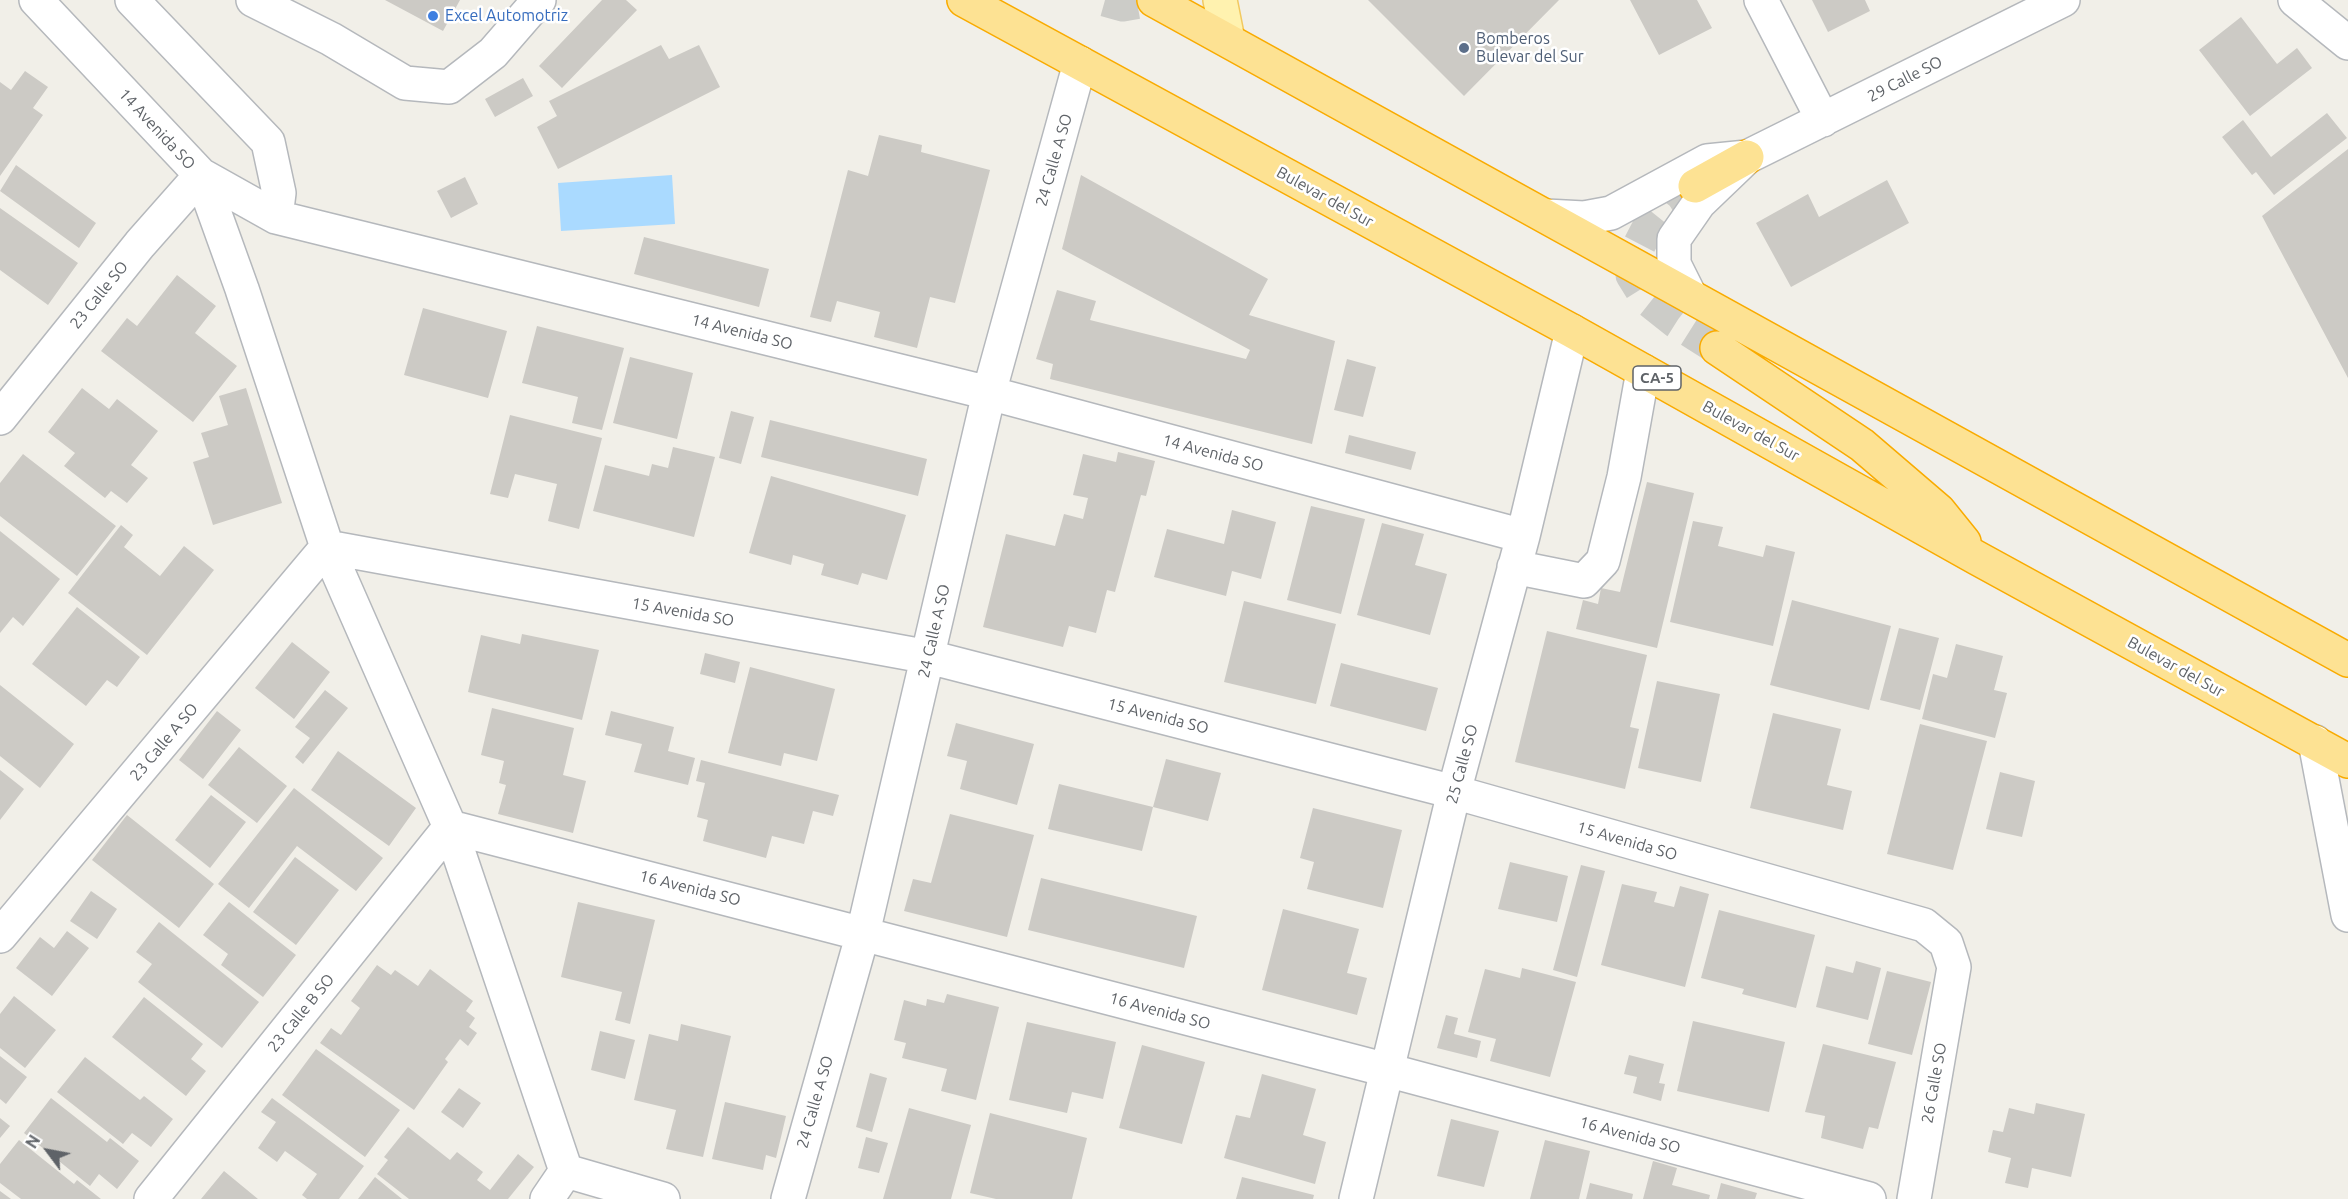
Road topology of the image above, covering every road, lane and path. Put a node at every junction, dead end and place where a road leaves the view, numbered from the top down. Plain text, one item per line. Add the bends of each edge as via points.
1 (36, 0) edge
2 (132, 0) edge
3 (253, 0) edge
4 (539, 0) edge
5 (964, 0) edge
6 (1154, 0) edge
7 (1220, 0) edge
8 (1761, 0) edge
9 (2063, 0) edge
10 (2295, 0) edge
11 (1228, 40) junction
12 (2348, 43) edge
13 (1080, 63) junction
14 (1823, 120) junction
15 (1747, 157) junction
16 (201, 175) junction
17 (1695, 186) tunnel mouth
18 (1546, 216) junction
19 (276, 217) junction
20 (1690, 296) junction
21 (1572, 331) junction
22 (1717, 348) tunnel mouth
23 (1643, 371) junction
24 (989, 393) junction
25 (0, 418) edge
26 (1522, 536) junction
27 (327, 547) junction
28 (1977, 558) junction
29 (1514, 567) junction
30 (929, 657) junction
31 (2348, 660) edge
32 (2315, 742) junction
33 (2348, 761) edge
34 (1455, 792) junction
35 (450, 827) junction
36 (2348, 915) edge
37 (863, 933) junction
38 (0, 936) edge
39 (1954, 967) joint
40 (1387, 1070) junction
41 (566, 1171) junction
42 (152, 1199) edge
43 (547, 1199) edge
44 (663, 1199) edge
45 (788, 1199) edge
46 (1356, 1199) edge
47 (1869, 1199) edge
48 (1914, 1199) edge

1 - 16 street, 14 Avenida SO
2 - 19 street via 268,142 279,193
3 - 4 street via 331,39 405,83 449,87 493,53
5 - 13 highway, Bulevar del Sur / CA-5
6 - 11 highway
7 - 11 main road
8 - 14 street
9 - 14 street, 29 Calle SO
10 - 12 street
11 - 18 highway
13 - 21 highway, Bulevar del Sur / CA-5
13 - 24 street, 24 Calle A SO
14 - 15 street, 29 Calle SO
15 - 17 highway
15 - 18 street, 29 Calle SO via 1707,160 1611,213 1584,218
15 - 20 street, 29 Calle SO via 1699,203 1674,239 1674,264
16 - 19 street, 14 Avenida SO
16 - 25 street, 23 Calle SO via 140,244
16 - 27 street
18 - 20 highway
19 - 24 street, 14 Avenida SO
20 - 31 highway
21 - 23 highway, Bulevar del Sur / CA-5
21 - 26 street, 25 Calle SO
22 - 28 highway via 1862,446 1939,511
23 - 28 highway, Bulevar del Sur / CA-5
23 - 29 street via 1624,477 1602,561 1584,581
24 - 26 street, 14 Avenida SO
24 - 30 street, 24 Calle A SO
26 - 29 street, 25 Calle SO
27 - 30 street, 15 Avenida SO
27 - 35 street
27 - 38 street, 23 Calle A SO
28 - 32 highway, Bulevar del Sur / CA-5
29 - 34 street, 25 Calle SO
30 - 34 street, 15 Avenida SO
30 - 37 street, 24 Calle A SO
32 - 33 highway, Bulevar del Sur / CA-5
32 - 36 street
34 - 39 street, 15 Avenida SO via 1924,925 1946,943
34 - 40 street, 25 Calle SO
35 - 37 street, 16 Avenida SO
35 - 41 street
35 - 42 street, 23 Calle B SO
37 - 40 street, 16 Avenida SO
37 - 45 street, 24 Calle A SO
39 - 48 street, 26 Calle SO
40 - 46 street, 25 Calle SO
40 - 47 street, 16 Avenida SO
41 - 43 street
41 - 44 street

